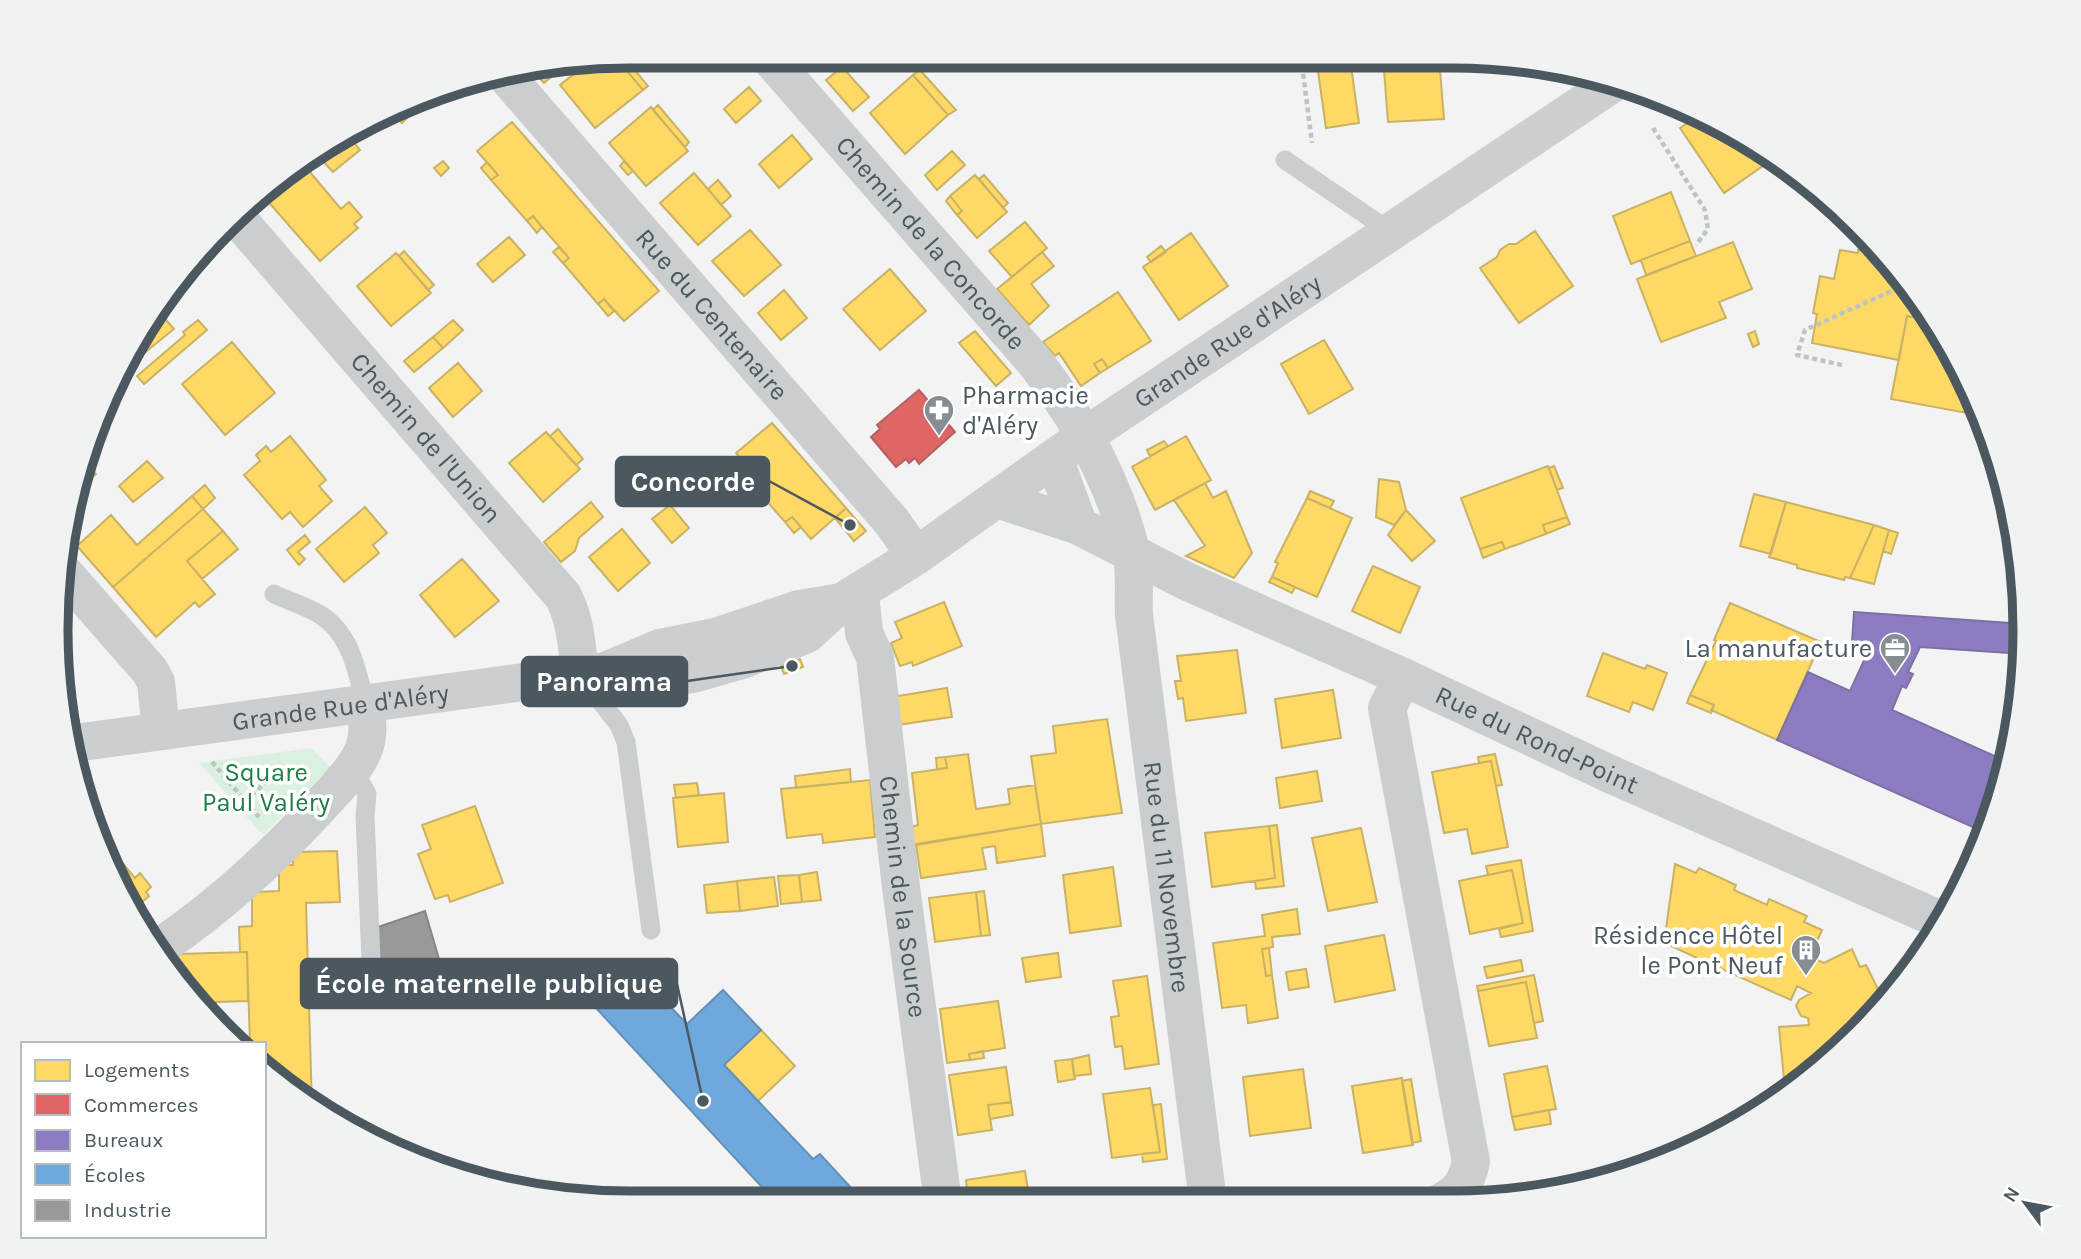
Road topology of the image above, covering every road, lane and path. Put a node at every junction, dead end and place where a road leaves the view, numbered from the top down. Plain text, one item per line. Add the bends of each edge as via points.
1 (778, 68) edge
2 (1302, 68) edge
3 (510, 81) edge
4 (1604, 89) edge
5 (1653, 128) dead end
6 (1285, 160) dead end
7 (1317, 183) junction
8 (242, 224) edge
9 (1391, 232) junction
10 (1696, 245) dead end
11 (1897, 288) edge
12 (1842, 365) dead end
13 (1085, 436) junction
14 (1054, 458) junction
15 (997, 499) junction
16 (1079, 526) junction
17 (1132, 553) junction
18 (916, 556) junction
19 (70, 580) edge
20 (274, 594) dead end
21 (851, 598) junction
22 (592, 673) junction
23 (1403, 677) junction
24 (365, 703) junction
25 (172, 729) junction
26 (80, 742) edge
27 (353, 768) junction
28 (273, 776) dead end
29 (245, 801) junction
30 (282, 844) junction
31 (1934, 917) edge
32 (651, 930) dead end
33 (165, 943) edge
34 (372, 984) dead end
35 (942, 1191) edge
36 (1207, 1191) edge
37 (1457, 1191) edge

1 - 13 street, Chemin de la Concorde via 1035,362
2 - 7 path
3 - 18 street, Rue du Centenaire via 892,522
4 - 9 street, Grande Rue d'Aléry
5 - 10 path via 1705,211 1708,229
6 - 7 lane
7 - 9 lane
8 - 22 street, Chemin de l'Union via 563,596
9 - 13 street, Grande Rue d'Aléry
11 - 12 path via 1805,330 1797,355
13 - 14 street, Grande Rue d'Aléry
13 - 17 street via 1107,474
14 - 15 street, Grande Rue d'Aléry
14 - 16 street
15 - 16 street, Rue du Rond-Point
15 - 18 street, Grande Rue d'Aléry
16 - 17 street, Rue du Rond-Point
17 - 23 street, Rue du Rond-Point
17 - 36 street, Rue du 11 Novembre via 1134,615
18 - 21 street, Grande Rue d'Aléry
19 - 25 street via 150,671
20 - 24 lane via 321,615 342,637 353,654
21 - 22 street, Grande Rue d'Aléry via 660,648
21 - 35 street, Chemin de la Source via 874,657
22 - 24 street, Grande Rue d'Aléry
22 - 32 lane via 626,742
23 - 31 street, Rue du Rond-Point
23 - 37 street via 1387,708 1471,1162 1466,1181
24 - 25 street, Grande Rue d'Aléry
24 - 27 street via 369,730
25 - 26 street, Grande Rue d'Aléry
25 - 29 path
27 - 30 street
27 - 34 lane via 367,794
28 - 29 path
29 - 30 path
30 - 33 street via 225,899

